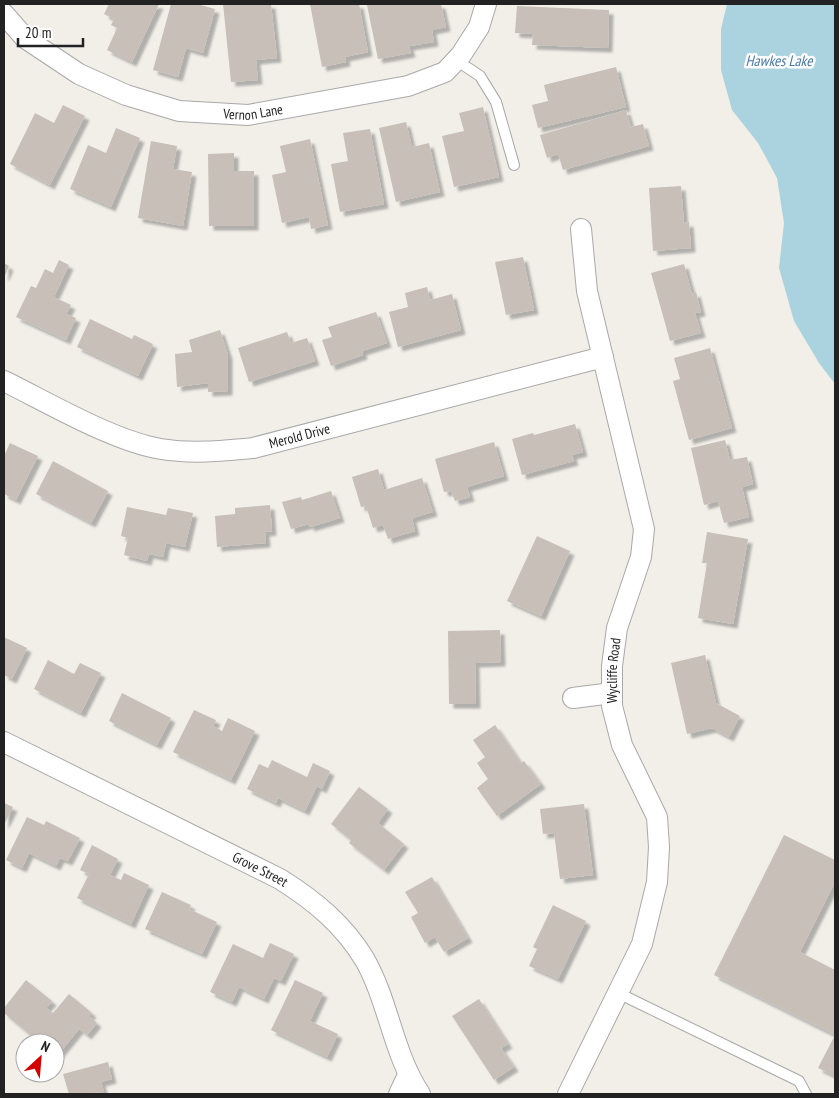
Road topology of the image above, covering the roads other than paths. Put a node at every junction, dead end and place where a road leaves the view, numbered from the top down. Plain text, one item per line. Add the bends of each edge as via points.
1 (486, 4) edge
2 (4, 14) edge
3 (456, 60) junction
4 (514, 165) dead end
5 (581, 229) dead end
6 (603, 357) junction
7 (4, 381) edge
8 (612, 693) junction
9 (573, 698) dead end
10 (4, 742) edge
11 (618, 993) junction
12 (408, 1076) junction
13 (399, 1094) edge
14 (420, 1094) edge
15 (568, 1094) edge
16 (806, 1094) edge

1 - 3 street, Vernon Lane via 479,27
2 - 3 street, Vernon Lane via 25,38 79,74 126,95 179,111 248,115 295,107 408,86 445,72
3 - 4 lane via 480,76 492,94
5 - 6 street, Wycliffe Road via 587,291
6 - 7 street, Merold Drive via 253,448 206,453 160,449 117,435
6 - 8 street, Wycliffe Road via 644,529 641,557 618,628
8 - 9 street
8 - 11 street, Wycliffe Road via 622,745 657,817 659,847 657,882 642,944
10 - 12 street, Grove Street via 280,880 314,901 342,928 365,961
11 - 15 street, Wycliffe Road
11 - 16 lane via 799,1081
12 - 13 street
12 - 14 street, Grove Street

